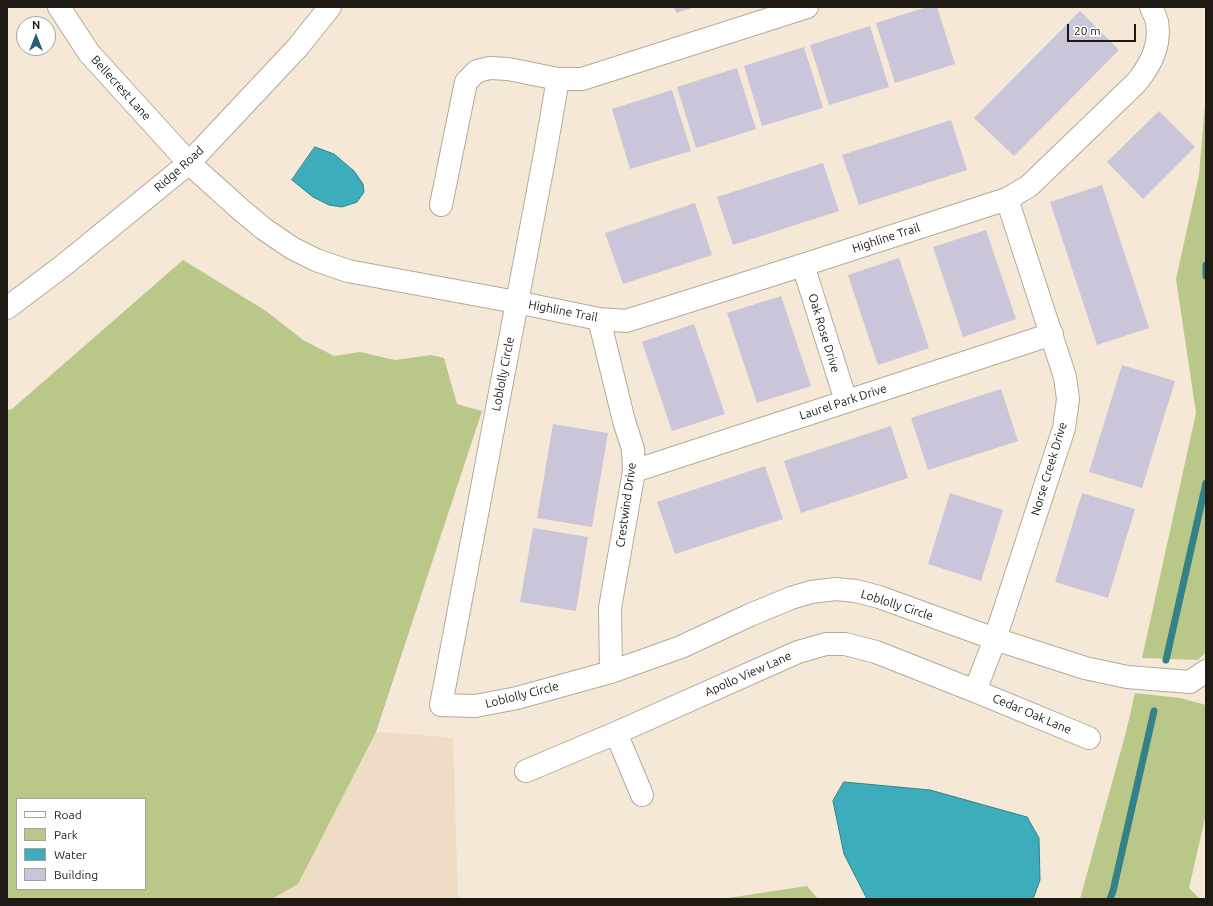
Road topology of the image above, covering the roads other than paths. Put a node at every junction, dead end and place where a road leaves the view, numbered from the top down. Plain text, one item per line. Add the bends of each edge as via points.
1 (59, 7) edge
2 (330, 7) edge
3 (807, 7) edge
4 (1152, 7) edge
5 (558, 79) junction
6 (189, 163) junction
7 (1007, 199) junction
8 (441, 205) dead end
9 (803, 265) junction
10 (516, 302) junction
11 (7, 308) edge
12 (599, 319) junction
13 (1052, 334) junction
14 (846, 401) junction
15 (634, 471) junction
16 (994, 639) junction
17 (611, 672) junction
18 (1201, 680) edge
19 (975, 691) junction
20 (616, 733) junction
21 (1088, 738) dead end
22 (526, 771) dead end
23 (642, 795) dead end

1 - 6 street, Bellecrest Lane via 89,53
2 - 6 street, Ridge Road via 287,58
3 - 5 street via 582,79
4 - 7 street, Highline Trail via 1157,22 1157,42 1148,68 1137,82 1029,186
5 - 8 street via 490,68 477,71 466,82
5 - 10 street, Loblolly Circle
6 - 10 street, Bellecrest Lane via 264,230 316,260 348,271
6 - 11 street, Ridge Road
7 - 9 street, Highline Trail
7 - 13 street, Norse Creek Drive
9 - 12 street, Highline Trail via 626,320
9 - 14 street, Oak Rose Drive
10 - 12 street, Highline Trail
10 - 17 street, Loblolly Circle via 440,705 475,706 517,698
12 - 15 street, Crestwind Drive via 633,449
13 - 14 street, Laurel Park Drive
13 - 16 street, Norse Creek Drive via 1065,377 1068,399 1064,428
14 - 15 street, Laurel Park Drive
15 - 17 street, Crestwind Drive via 610,608
16 - 17 street, Loblolly Circle via 879,597 836,589 791,598 681,647
16 - 18 street, Loblolly Circle via 1085,668 1127,677
16 - 19 street, Norse Creek Drive
19 - 20 street, Apollo View Lane via 876,652 845,644 826,644 798,652
19 - 21 street, Cedar Oak Lane
20 - 22 street, Apollo View Lane
20 - 23 street

